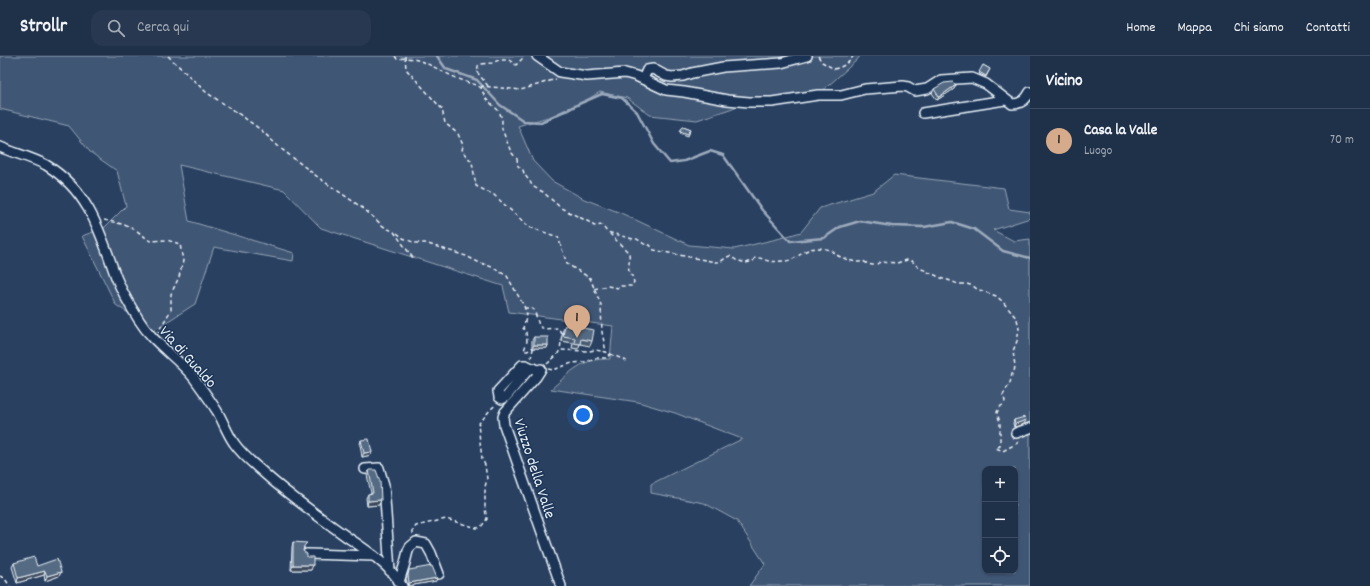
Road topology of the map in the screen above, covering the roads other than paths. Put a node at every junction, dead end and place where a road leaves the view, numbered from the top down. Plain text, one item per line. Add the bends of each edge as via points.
1 (537, 56) edge
2 (806, 56) edge
3 (643, 79) junction
4 (1030, 92) edge
5 (1005, 100) junction
6 (923, 113) dead end
7 (0, 147) edge
8 (539, 369) road end
9 (1030, 428) edge
10 (1018, 436) road end
11 (365, 469) dead end
12 (307, 554) edge
13 (374, 556) junction
14 (390, 571) junction
15 (439, 574) dead end
16 (400, 584) edge
17 (561, 586) edge

1 - 3 street via 560,72 569,74 587,76 625,73
2 - 3 street via 781,63 722,66 672,77 653,69 647,70
3 - 5 street via 666,90 727,100 772,102 841,95 884,87 903,86 916,91 926,89 941,80 972,78 986,84
4 - 5 street via 1019,104
5 - 6 street
7 - 13 street, Via di Gualdo via 45,165 79,193 93,216 117,278 140,322 194,378 234,443 247,458 281,488
8 - 17 street, Viuzzo della Valle via 536,377 503,417 526,491
9 - 10 street
11 - 14 street via 379,468 384,485
12 - 13 street
13 - 14 street, Via di Gualdo
14 - 16 street, Via di Gualdo
15 - 16 street via 426,544 415,543 408,551

